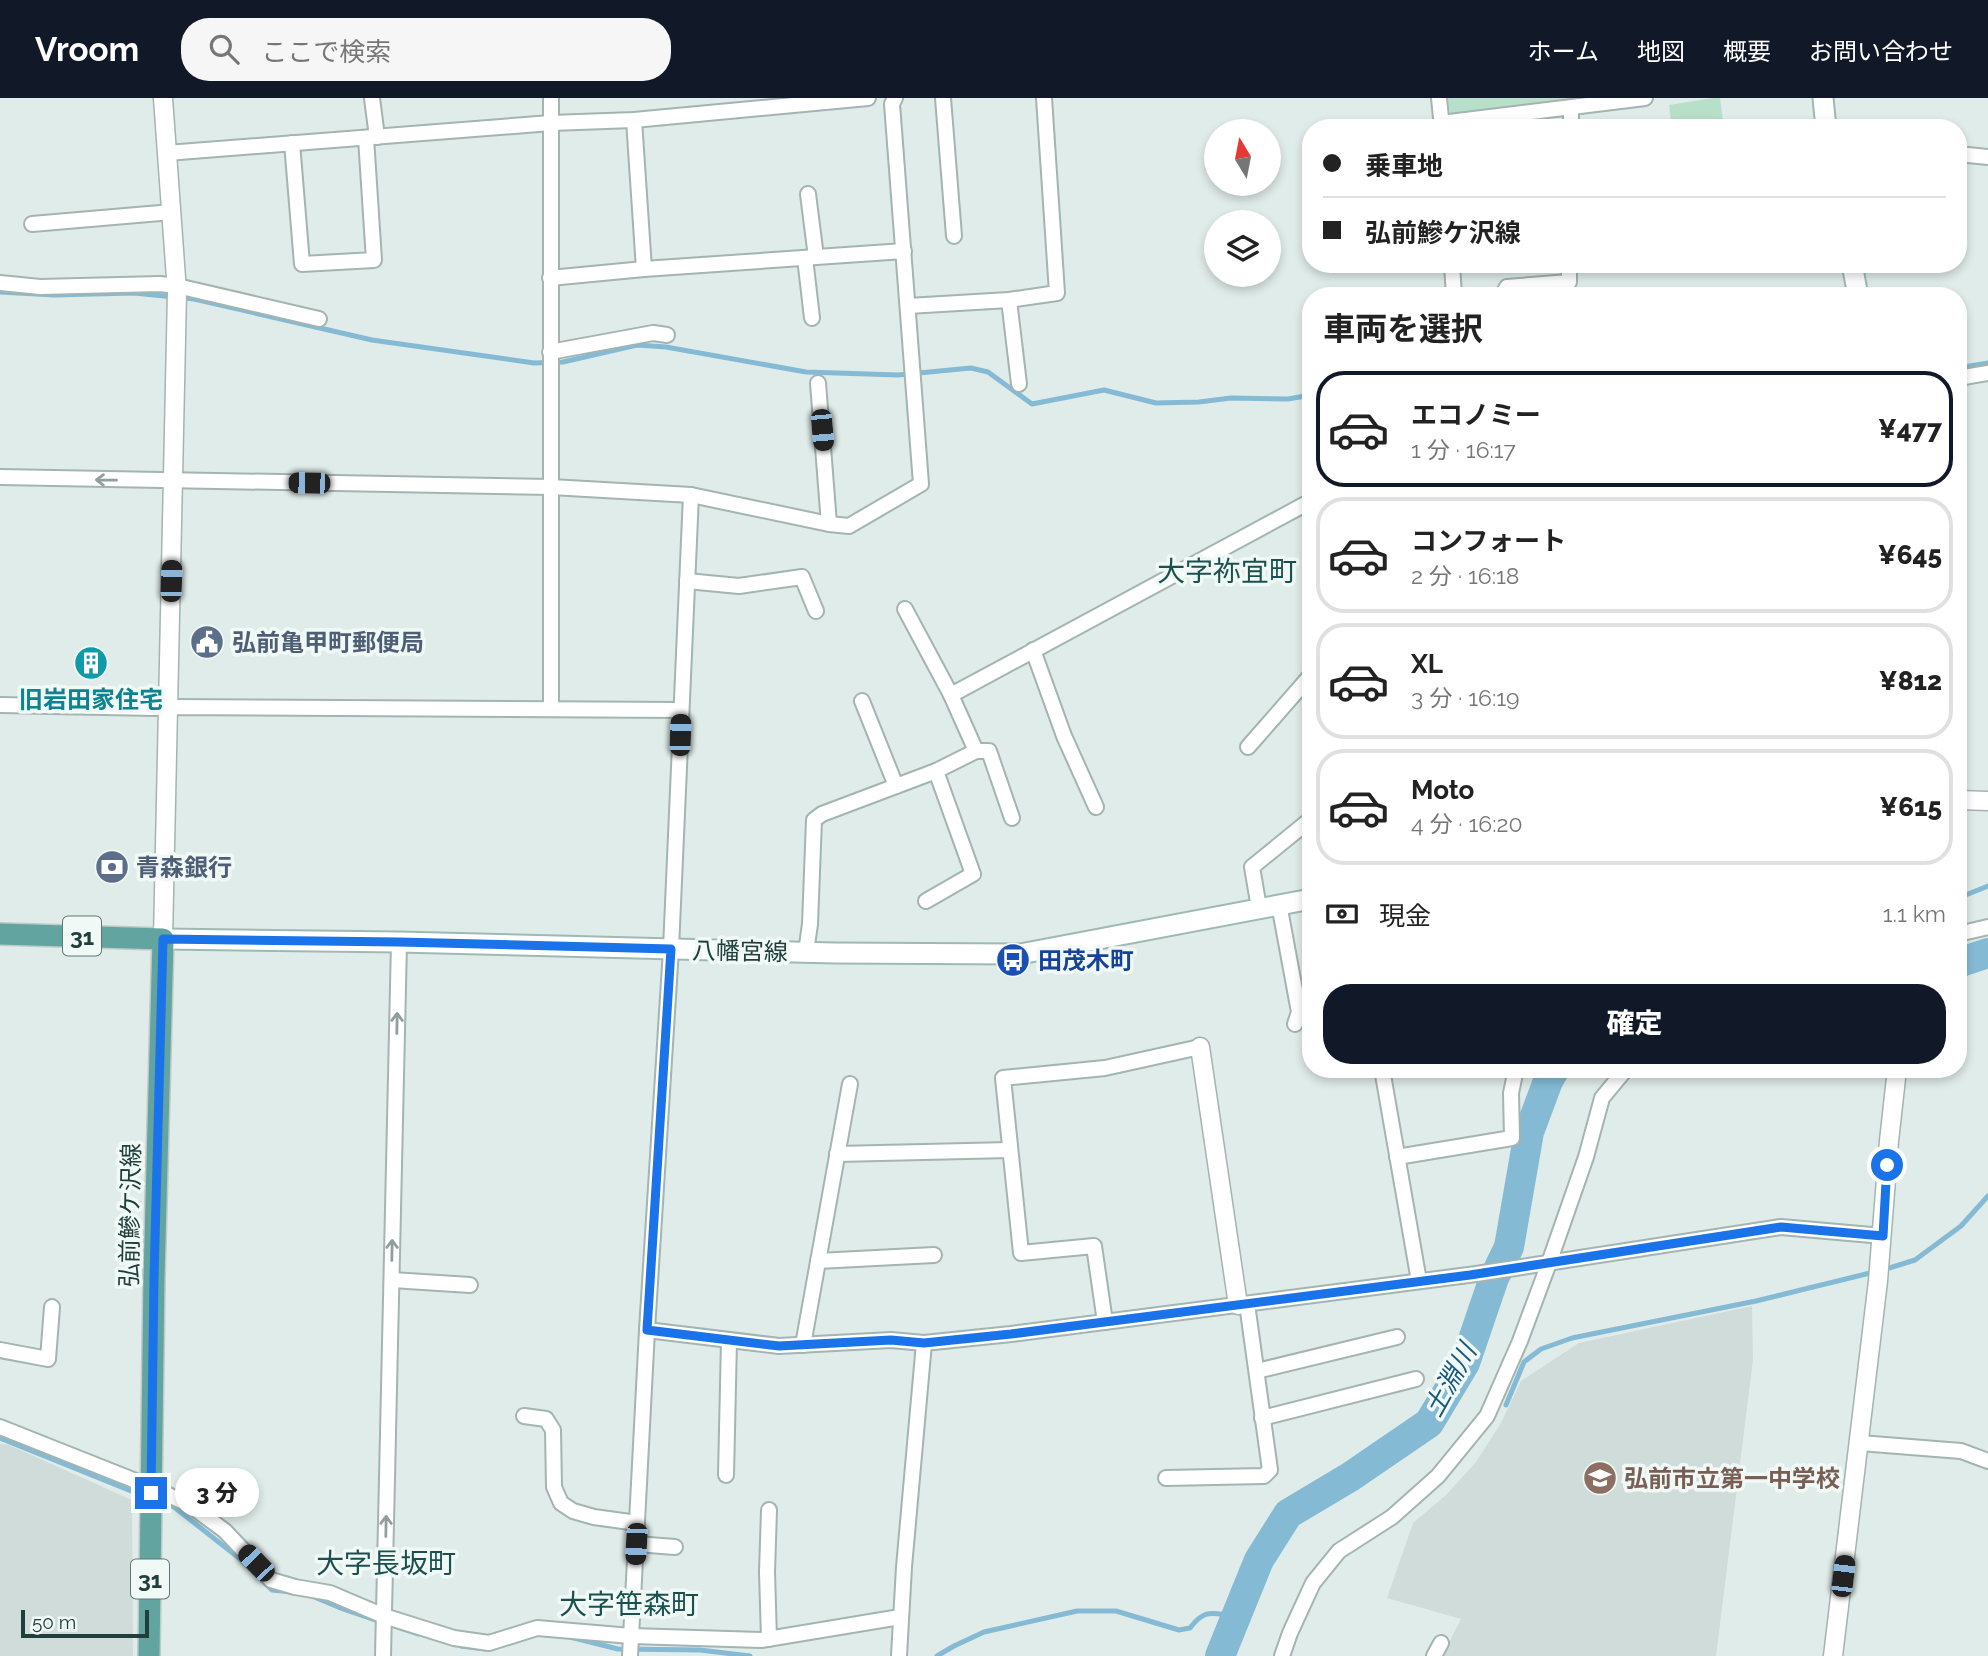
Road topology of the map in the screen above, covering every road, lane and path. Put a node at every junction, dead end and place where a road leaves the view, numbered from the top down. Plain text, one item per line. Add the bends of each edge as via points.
1 (163, 98) edge
2 (372, 98) edge
3 (551, 98) edge
4 (868, 98) edge
5 (895, 98) edge
6 (943, 98) edge
7 (1044, 98) edge
8 (1439, 98) edge
9 (1644, 98) edge
10 (1823, 98) edge
11 (795, 102) edge
12 (1572, 108) junction
13 (1441, 119) edge
14 (1487, 119) edge
15 (1571, 119) edge
16 (1825, 119) edge
17 (634, 120) junction
18 (551, 123) junction
19 (372, 137) junction
20 (292, 143) junction
21 (167, 153) junction
22 (1967, 156) edge
23 (1988, 157) edge
24 (808, 194) dead end
25 (172, 212) junction
26 (32, 224) dead end
27 (954, 236) dead end
28 (904, 251) junction
29 (811, 258) junction
30 (644, 269) junction
31 (1569, 273) edge
32 (550, 278) junction
33 (0, 283) edge
34 (1507, 287) edge
35 (177, 293) junction
36 (1009, 300) junction
37 (908, 306) junction
38 (811, 318) dead end
39 (320, 319) dead end
40 (667, 335) dead end
41 (550, 360) junction
42 (1988, 373) edge
43 (1967, 376) edge
44 (818, 383) dead end
45 (1018, 384) dead end
46 (0, 477) edge
47 (174, 481) junction
48 (551, 487) junction
49 (691, 495) junction
50 (1302, 506) edge
51 (830, 524) junction
52 (687, 581) junction
53 (905, 609) dead end
54 (816, 611) dead end
55 (1033, 650) junction
56 (1302, 686) edge
57 (951, 695) junction
58 (862, 701) dead end
59 (0, 705) edge
60 (168, 706) junction
61 (551, 708) junction
62 (681, 710) junction
63 (1248, 747) dead end
64 (976, 751) junction
65 (936, 771) junction
66 (896, 786) junction
67 (1967, 800) edge
68 (1988, 801) edge
69 (1096, 807) dead end
70 (1012, 818) dead end
71 (1302, 826) edge
72 (1302, 900) edge
73 (926, 901) dead end
74 (1279, 904) junction
75 (1259, 908) junction
76 (1988, 927) edge
77 (1967, 932) edge
78 (0, 934) edge
79 (163, 939) junction
80 (399, 942) junction
81 (671, 949) junction
82 (806, 952) junction
83 (1295, 1024) dead end
84 (1200, 1047) joint
85 (1384, 1078) edge
86 (1514, 1078) edge
87 (1619, 1078) edge
88 (1896, 1078) edge
89 (850, 1084) dead end
90 (1010, 1150) junction
91 (837, 1154) junction
92 (1397, 1157) junction
93 (1883, 1236) junction
94 (934, 1255) dead end
95 (818, 1261) junction
96 (1549, 1263) junction
97 (392, 1280) junction
98 (1419, 1281) junction
99 (471, 1286) dead end
100 (1243, 1304) junction
101 (52, 1307) dead end
102 (1105, 1322) junction
103 (647, 1330) junction
104 (1397, 1337) dead end
105 (729, 1340) junction
106 (924, 1343) junction
107 (803, 1345) junction
108 (0, 1350) edge
109 (1257, 1371) junction
110 (1416, 1379) dead end
111 (524, 1416) dead end
112 (1262, 1418) junction
113 (0, 1427) edge
114 (1860, 1443) junction
115 (1988, 1461) edge
116 (726, 1475) dead end
117 (1166, 1478) dead end
118 (151, 1494) junction
119 (769, 1510) dead end
120 (637, 1523) junction
121 (636, 1544) junction
122 (676, 1547) dead end
123 (900, 1617) junction
124 (384, 1622) junction
125 (769, 1639) junction
126 (631, 1645) edge
127 (149, 1656) edge
128 (383, 1656) edge
129 (899, 1656) edge
130 (1282, 1656) edge
131 (1833, 1656) edge

1 - 21 street
2 - 19 street
3 - 18 street
4 - 11 street
5 - 28 street
6 - 27 street
7 - 36 street via 1058,293
8 - 13 street
9 - 12 street
10 - 16 main road
11 - 17 street
12 - 14 street
12 - 15 street
17 - 18 street
17 - 30 street
18 - 19 street
18 - 32 street
19 - 20 street
19 - 20 street via 374,260 302,264
20 - 21 street
21 - 25 street
22 - 23 street
24 - 29 street
25 - 26 street
25 - 35 street
28 - 29 street
28 - 37 street
29 - 30 street
29 - 38 street
30 - 32 street
31 - 34 street via 1569,282
32 - 41 street
33 - 35 street via 40,287 160,284
35 - 39 street
35 - 47 street
36 - 37 street
36 - 45 street
37 - 51 street via 921,484 849,526
40 - 41 street via 653,333
41 - 48 street
42 - 43 street
44 - 51 street
47 -> 46 street
47 - 48 street
47 - 60 street
48 - 49 street
48 - 61 street
49 - 51 street
49 - 52 street
50 - 55 street
52 - 54 street via 739,586 802,577
52 - 62 street
53 - 57 street
55 - 57 street
55 - 69 street
56 - 63 street
57 - 64 street
58 - 66 street
59 - 60 street
60 - 61 street
60 - 79 street
61 - 62 street
62 - 81 street
64 - 65 street
64 - 70 street via 989,751
65 - 66 street
65 - 73 street via 973,874
66 - 82 street via 814,820
67 - 68 street
71 - 75 street via 1252,867
72 - 74 main road, 八幡宮線
74 - 75 main road, 八幡宮線
74 - 83 street via 1299,1012
75 - 82 main road, 八幡宮線 via 1020,954
76 - 77 street
78 - 79 main road, 31
79 - 80 main road, 八幡宮線
79 - 118 main road, 弘前鰺ケ沢線 / 31
80 - 81 main road, 八幡宮線
97 -> 80 street
81 - 82 main road, 八幡宮線
81 - 103 street
84 - 90 street via 1105,1068 1003,1078
84 - 100 street
85 - 92 street
86 - 92 street via 1512,1138
87 - 96 street via 1602,1098
88 - 93 street
89 - 91 street
90 - 91 street
90 - 102 street via 1021,1253 1094,1246
91 - 95 street
92 - 98 street
93 - 96 street via 1781,1227
93 - 114 street
94 - 95 street
95 - 107 street
96 - 98 street
96 - 130 street via 1487,1416 1438,1476 1392,1517 1339,1551 1313,1583
97 - 99 street
124 -> 97 street
98 - 100 street
100 - 102 street
100 - 109 street
101 - 108 street via 48,1359
102 - 106 street
103 - 105 street
103 - 120 street
104 - 109 street
105 - 107 street
105 - 116 street
106 - 107 street via 891,1340
106 - 123 street
109 - 112 street
110 - 112 street
111 - 120 street via 546,1419 553,1430 554,1487 561,1503 594,1517
112 - 117 street via 1270,1469 1264,1476
113 - 118 street
114 - 115 street via 1961,1451
114 - 131 street
118 - 124 street via 190,1505 225,1531 271,1580 330,1593
118 - 127 main road, 弘前鰺ケ沢線 / 31
119 - 125 street
120 - 121 street
121 - 122 street
121 - 126 street
123 - 125 street
123 - 129 street
124 - 126 street via 489,1643 537,1628
124 - 128 street
125 - 126 street

